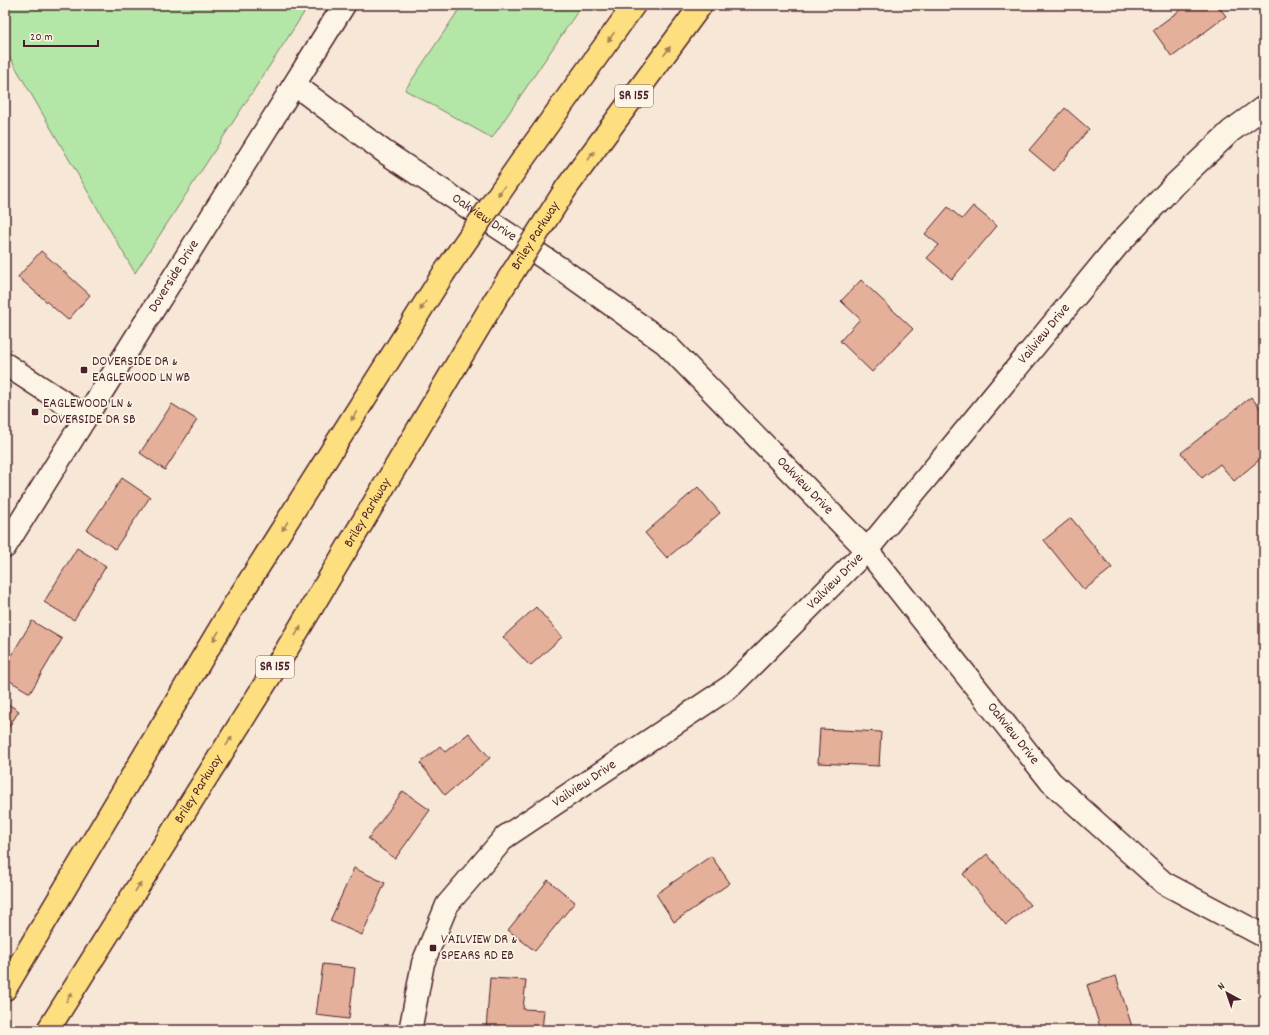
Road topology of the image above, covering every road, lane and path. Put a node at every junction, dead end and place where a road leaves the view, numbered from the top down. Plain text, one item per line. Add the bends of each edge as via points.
1 (344, 5) edge
2 (634, 5) edge
3 (701, 5) edge
4 (296, 85) junction
5 (1264, 107) edge
6 (5, 364) edge
7 (86, 416) junction
8 (5, 547) edge
9 (867, 550) junction
10 (1264, 936) edge
11 (5, 989) edge
12 (48, 1030) edge
13 (412, 1030) edge

1 - 4 street, Doverside Drive
2 -> 11 highway, bridge via 444,273 232,610
12 -> 3 highway, Briley Parkway / SR 155, bridge via 287,649 495,300 568,187
4 - 7 street, Doverside Drive
4 - 9 street, Oakview Drive via 386,153 665,343
5 - 9 street, Vailview Drive via 1231,131 1173,186 1117,246
6 - 7 street
7 - 8 street, Doverside Drive
9 - 10 street, Oakview Drive via 1051,782 1164,883
9 - 13 street, Vailview Drive via 731,686 505,837 447,905 422,963

